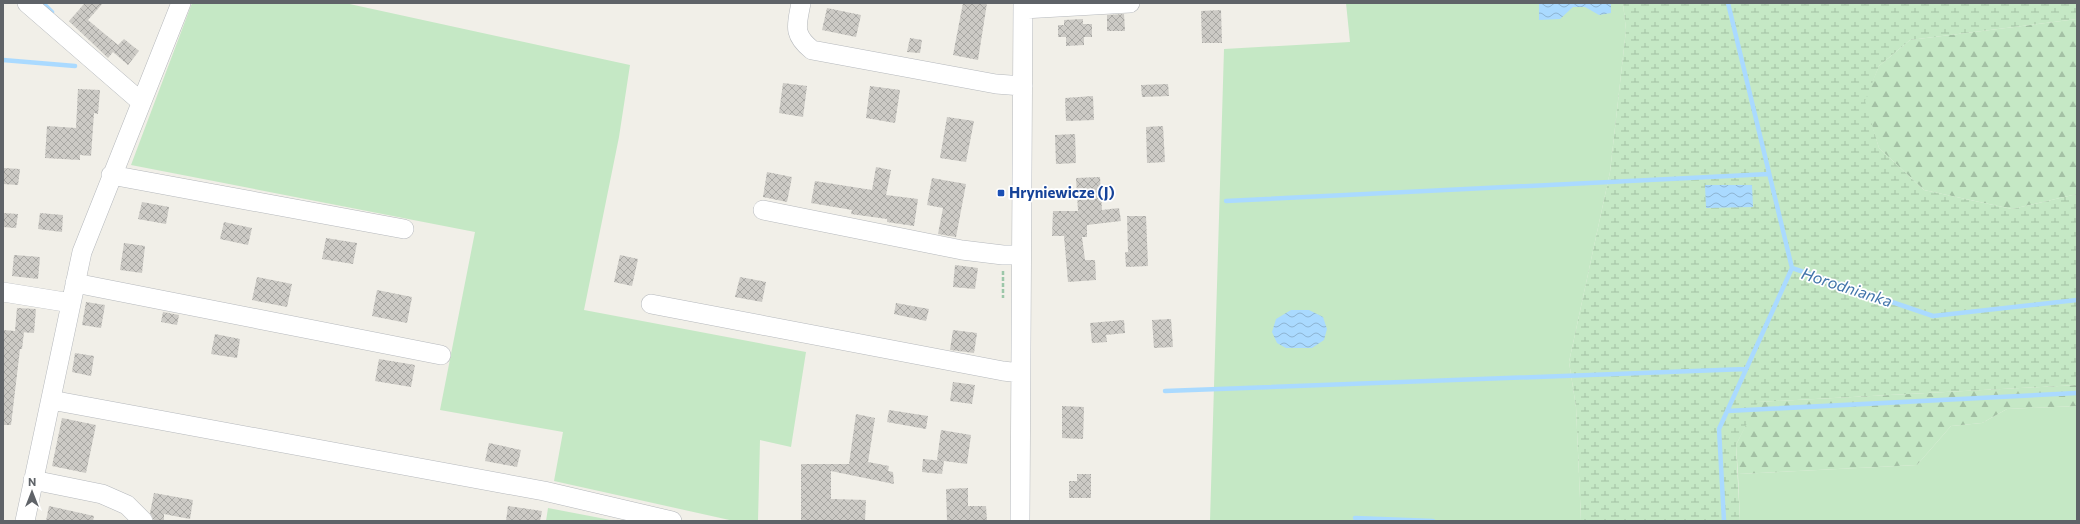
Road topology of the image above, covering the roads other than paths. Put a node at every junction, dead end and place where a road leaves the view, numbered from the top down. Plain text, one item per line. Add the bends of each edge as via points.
1 (27, 3) edge
2 (181, 3) edge
3 (801, 3) edge
4 (1130, 3) edge
5 (1023, 6) edge
6 (1022, 86) junction
7 (140, 101) junction
8 (111, 176) junction
9 (764, 210) dead end
10 (404, 229) dead end
11 (1022, 255) junction
12 (75, 283) junction
13 (3, 292) edge
14 (71, 303) junction
15 (651, 304) dead end
16 (441, 354) dead end
17 (1020, 373) junction
18 (51, 400) junction
19 (33, 480) junction
20 (25, 521) edge
21 (143, 521) edge
22 (672, 521) edge
23 (1020, 521) edge

1 - 7 street
2 - 7 street
3 - 6 street via 796,29 802,42 812,50 996,84
4 - 5 street
5 - 6 street
6 - 11 street
7 - 8 street
8 - 10 street
8 - 12 street via 82,252
9 - 11 street via 962,250
11 - 17 street
12 - 14 street
12 - 16 street
13 - 14 street
14 - 18 street
15 - 17 street
17 - 23 street
18 - 19 street
18 - 22 street via 544,491
19 - 20 street
19 - 21 street via 102,494 127,505

